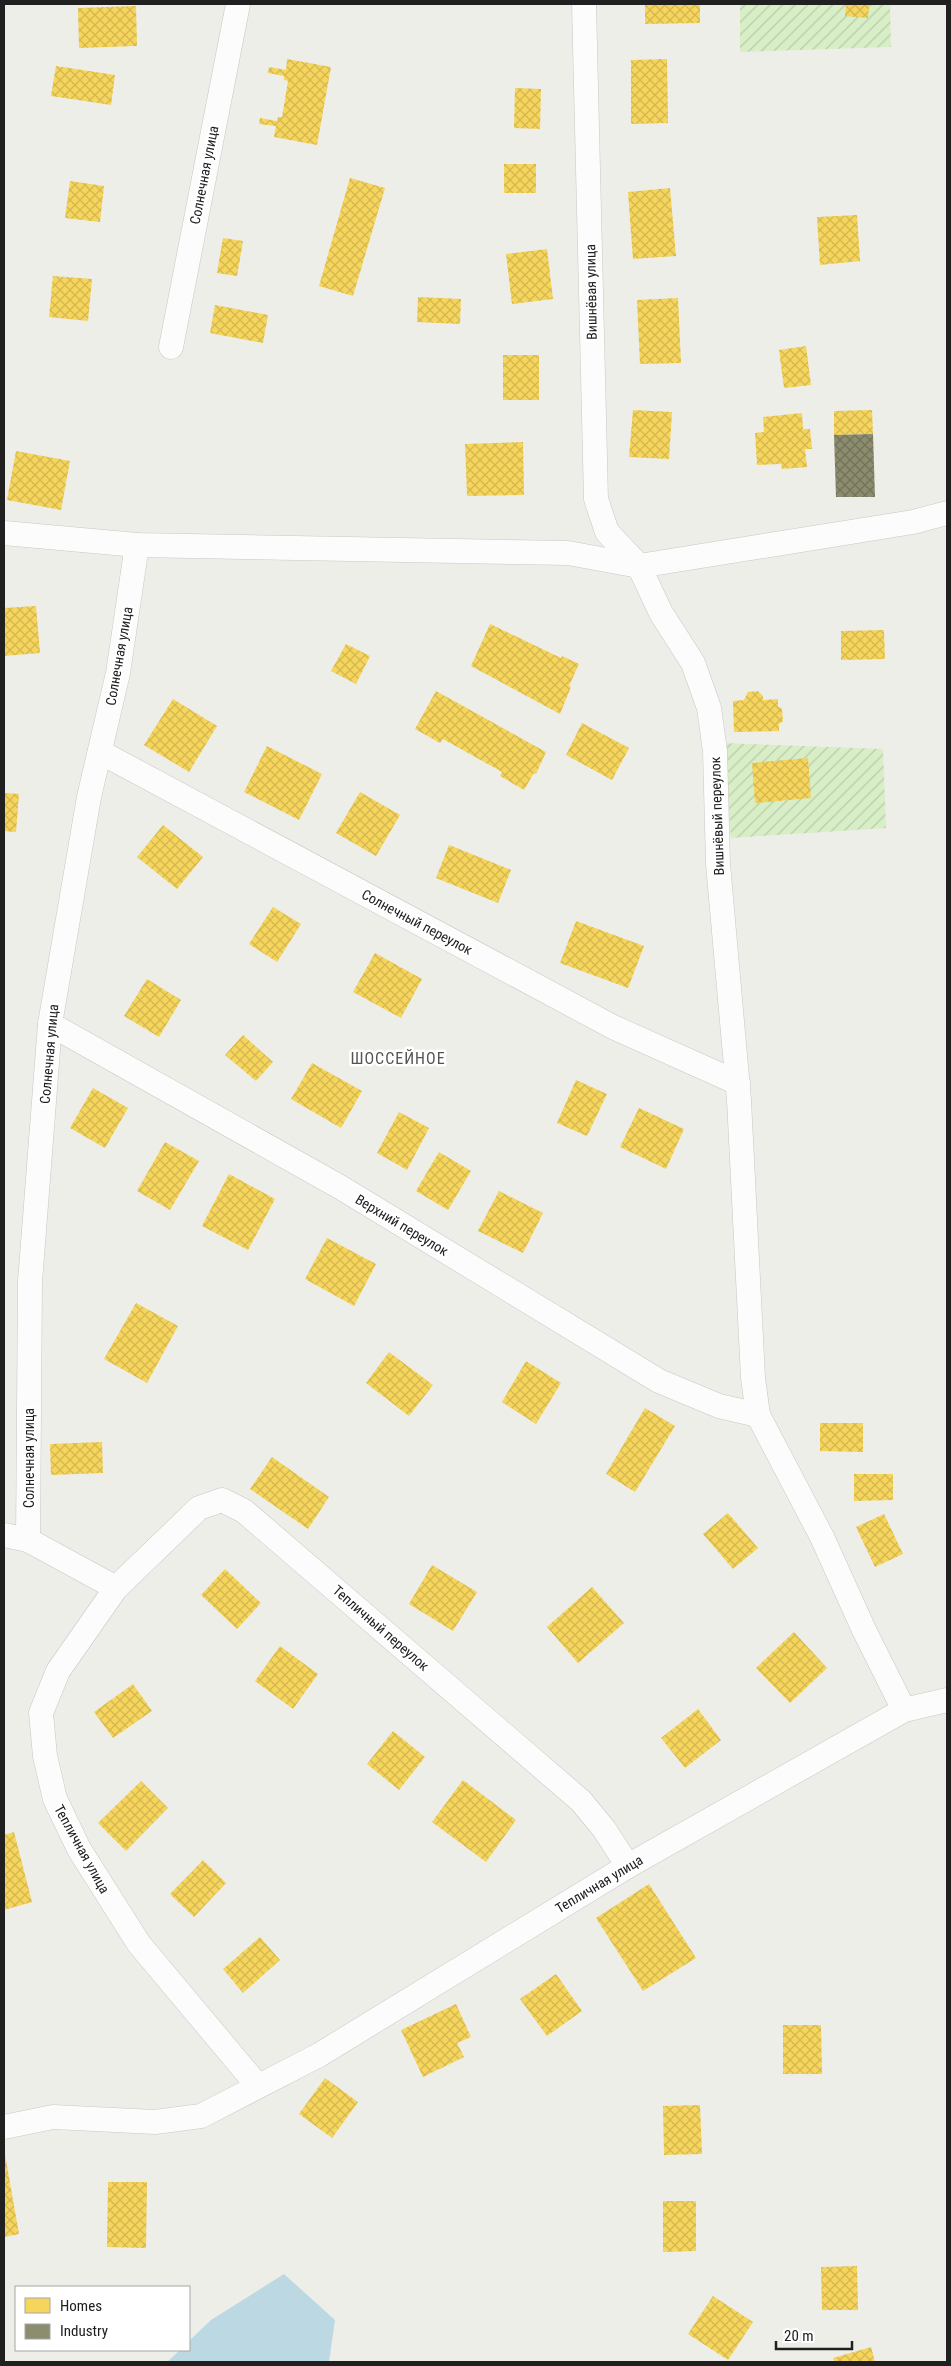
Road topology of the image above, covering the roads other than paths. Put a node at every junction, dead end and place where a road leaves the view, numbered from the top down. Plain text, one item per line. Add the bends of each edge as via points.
1 (238, 4) edge
2 (584, 4) edge
3 (170, 347) dead end
4 (947, 512) edge
5 (4, 534) edge
6 (137, 545) junction
7 (639, 566) junction
8 (100, 752) junction
9 (50, 1024) junction
10 (738, 1083) junction
11 (758, 1415) junction
12 (4, 1534) edge
13 (28, 1540) junction
14 (116, 1588) junction
15 (947, 1700) edge
16 (904, 1710) junction
17 (628, 1866) junction
18 (258, 2086) junction
19 (4, 2127) edge

1 - 3 street, Солнечная улица
2 - 7 street, Вишнёвая улица via 596,499 607,532
4 - 7 street via 913,522
5 - 6 street
6 - 7 street via 568,553
6 - 8 street, Солнечная улица via 118,673
7 - 10 street, Вишнёвый переулок via 661,613 693,663 709,708 714,751 718,864
8 - 9 street, Солнечная улица via 89,797
8 - 10 street, Солнечный переулок via 614,1027
9 - 11 street, Верхний переулок via 340,1188 659,1381 720,1406
9 - 13 street, Солнечная улица via 30,1282
10 - 11 street, Вишнёвый переулок via 753,1378
11 - 16 street, Вишнёвый переулок via 822,1537
12 - 13 street
13 - 14 street
14 - 17 street, Тепличный переулок via 199,1508 222,1500 244,1510 581,1801
14 - 18 street, Тепличная улица via 58,1671 41,1713 45,1756 55,1799 79,1849 139,1944
15 - 16 street, Тепличная улица
16 - 17 street, Тепличная улица
17 - 18 street, Тепличная улица via 319,2055
18 - 19 street, Тепличная улица via 201,2116 155,2122 53,2118

